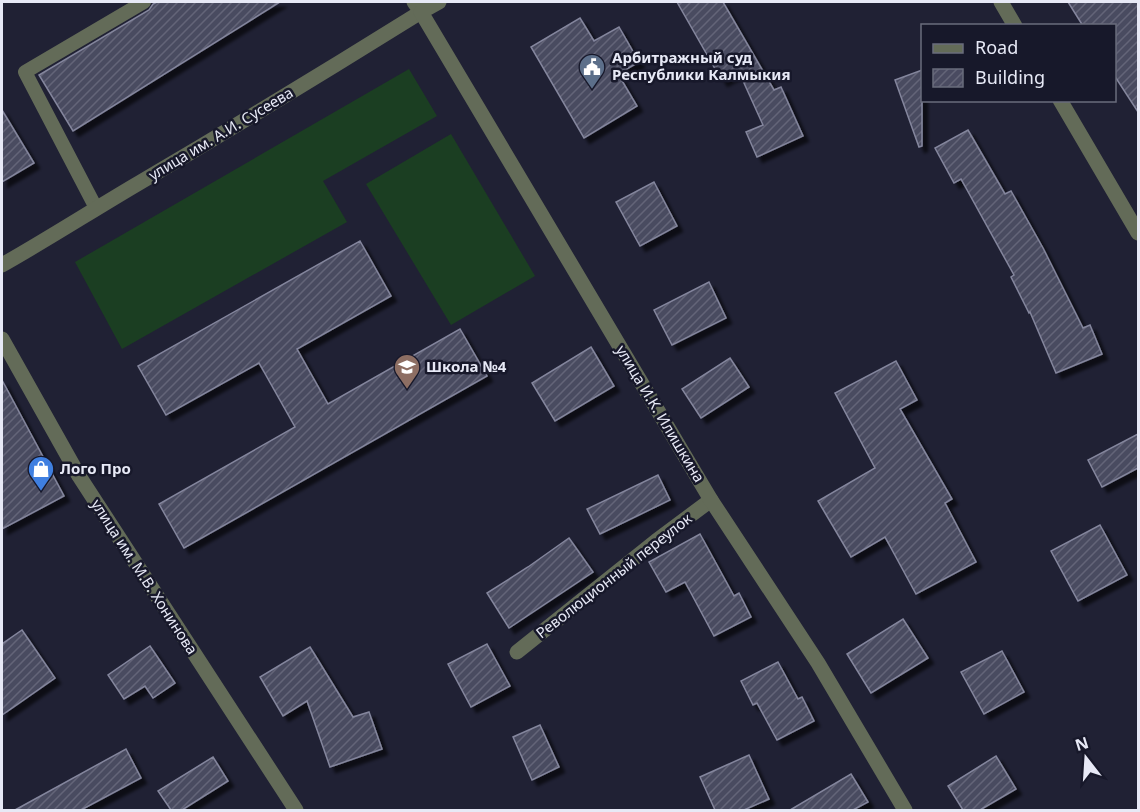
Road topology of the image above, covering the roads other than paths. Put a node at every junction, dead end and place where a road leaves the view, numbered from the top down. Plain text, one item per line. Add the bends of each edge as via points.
1 (144, 2) edge
2 (439, 2) edge
3 (1001, 2) edge
4 (418, 7) edge
5 (1014, 24) edge
6 (1061, 102) edge
7 (96, 208) junction
8 (1138, 233) edge
9 (2, 265) edge
10 (2, 339) edge
11 (711, 500) junction
12 (517, 652) dead end
13 (296, 810) edge
14 (905, 810) edge

1 - 7 lane via 24,72
2 - 4 street, улица им. А.И. Сусеева
3 - 5 street
4 - 7 street, улица им. А.И. Сусеева via 321,74
4 - 11 street, улица И.К. Илишкина
6 - 8 street
7 - 9 street, улица им. А.И. Сусеева
10 - 13 street, улица им. М.В. Хонинова via 78,476
11 - 12 street, Революционный переулок
11 - 14 street, улица И.К. Илишкина via 818,663

